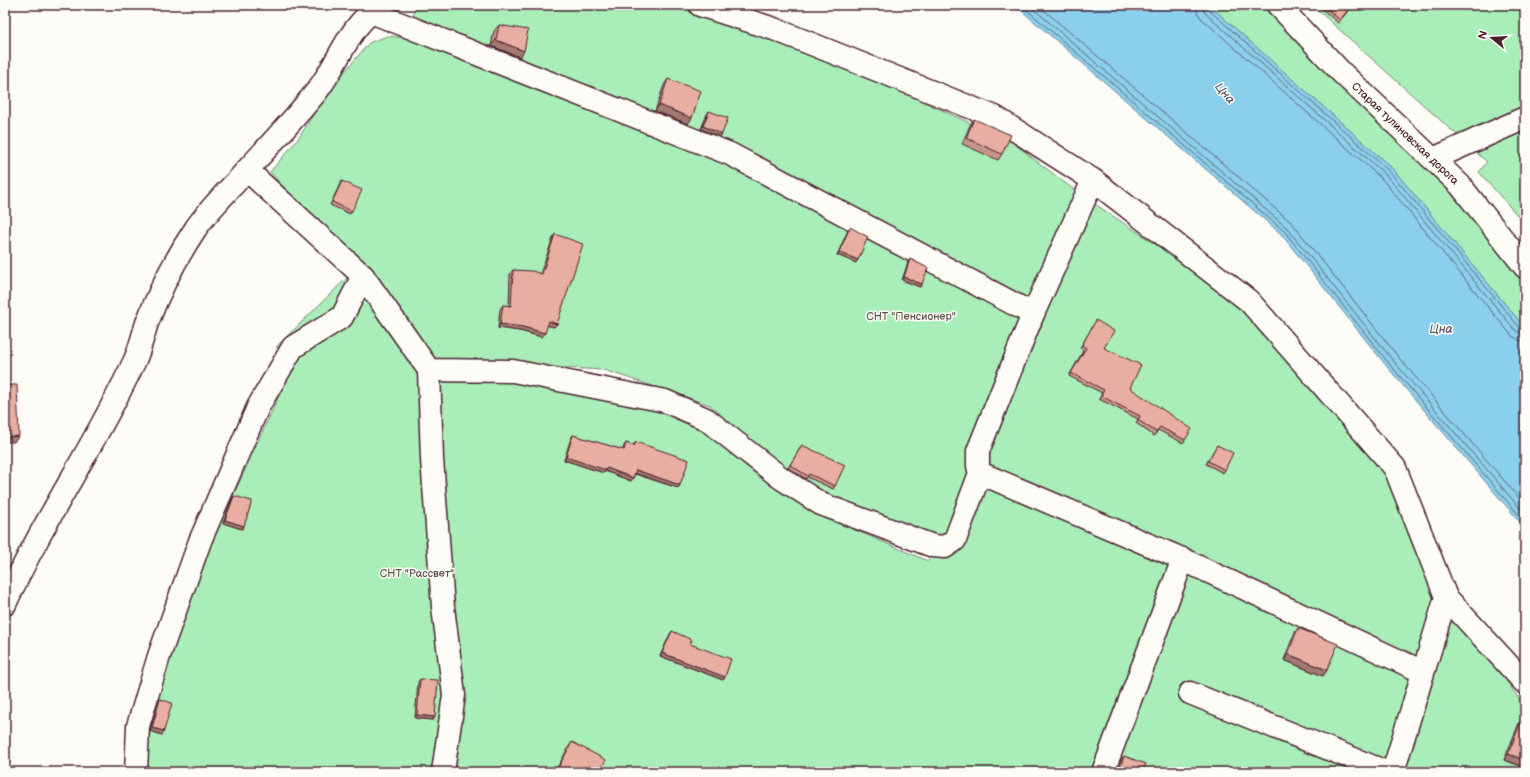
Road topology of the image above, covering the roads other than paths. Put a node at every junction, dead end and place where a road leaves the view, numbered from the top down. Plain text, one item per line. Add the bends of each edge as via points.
1 (700, 5) edge
2 (1278, 5) edge
3 (376, 8) edge
4 (1525, 118) edge
5 (1433, 159) junction
6 (247, 170) junction
7 (1093, 180) junction
8 (1525, 268) edge
9 (363, 276) junction
10 (1033, 314) junction
11 (429, 370) junction
12 (980, 474) junction
13 (1183, 559) junction
14 (1446, 597) junction
15 (5, 604) edge
16 (1424, 672) junction
17 (1525, 683) edge
18 (1190, 693) dead end
19 (136, 772) edge
20 (443, 772) edge
21 (1103, 772) edge
22 (1386, 772) edge
23 (1393, 772) edge

1 - 7 street via 774,29 996,117
2 - 5 street, Старая тулиновская дорога via 1342,73
3 - 6 street via 348,39 319,88
3 - 10 street via 730,154
4 - 5 street
5 - 8 street, Старая тулиновская дорога via 1460,185
6 - 9 street
6 - 15 street via 202,220 177,256 147,324 136,359 84,458 34,543
7 - 10 street
7 - 14 street via 1249,300 1395,468
9 - 11 street
9 - 19 street via 342,317 293,347 258,406 200,542 159,656 138,726
10 - 12 street via 978,451
11 - 12 street via 513,371 665,401 706,419 781,478 821,504 932,546 945,547 955,540
11 - 20 street via 432,460 443,607 454,695
12 - 13 street
13 - 16 street
13 - 21 street
14 - 16 street
14 - 17 street
16 - 23 street
18 - 22 street

